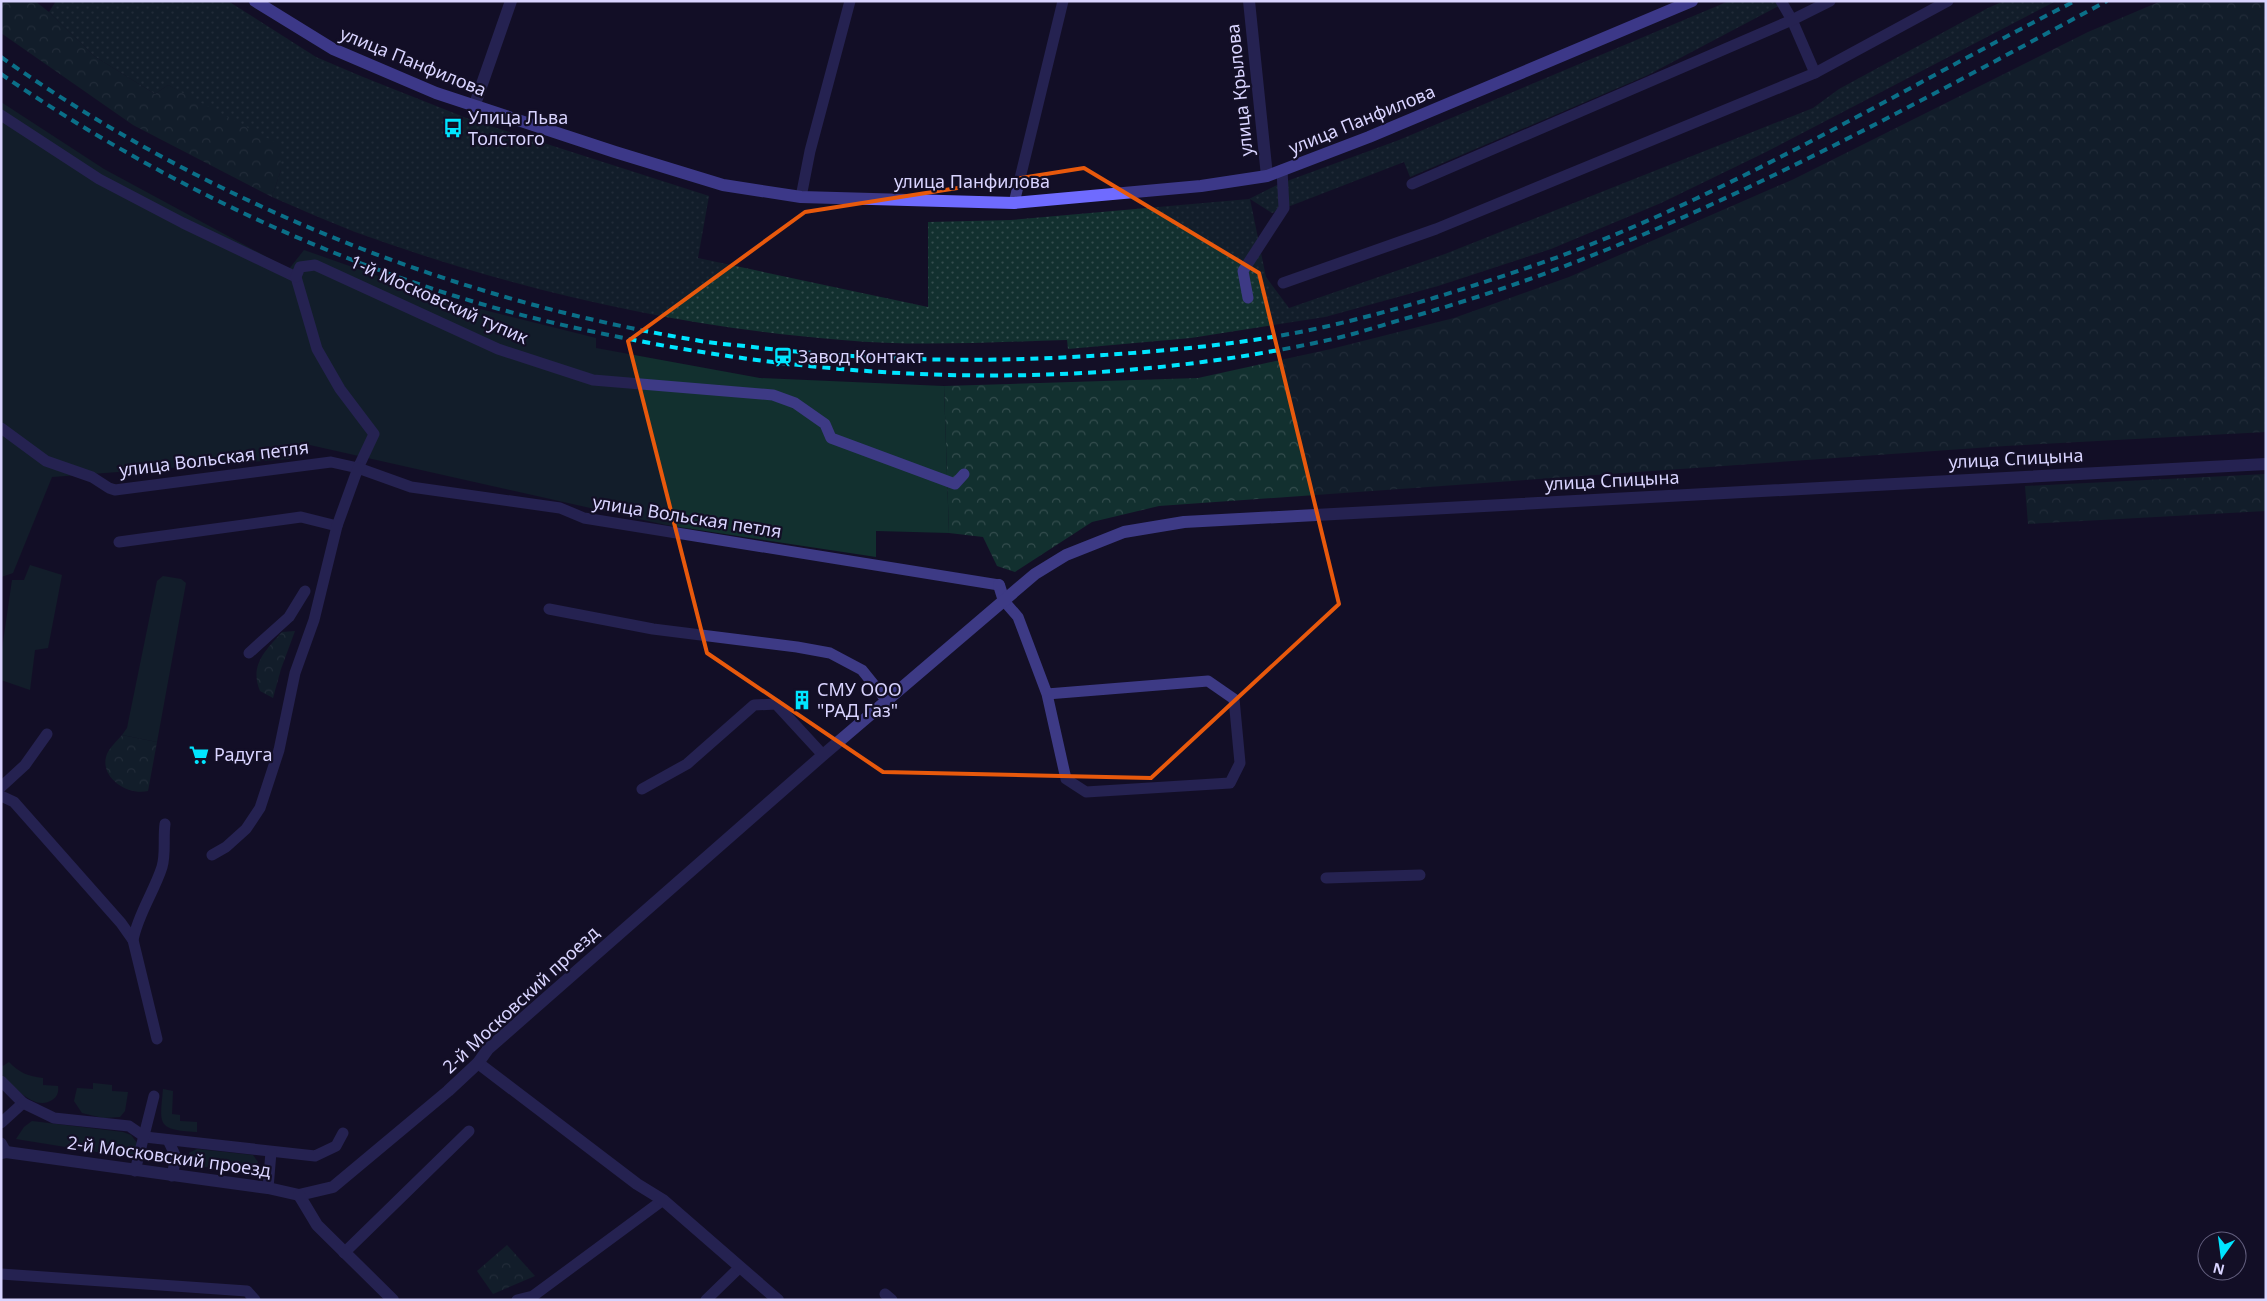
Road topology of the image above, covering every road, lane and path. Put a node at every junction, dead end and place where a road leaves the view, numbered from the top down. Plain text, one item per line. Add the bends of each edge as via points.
1 (255, 1) edge
2 (511, 1) edge
3 (850, 1) edge
4 (1063, 1) edge
5 (1249, 1) edge
6 (1692, 1) edge
7 (1781, 1) edge
8 (1830, 1) edge
9 (1948, 1) edge
10 (1792, 20) junction
11 (1815, 73) junction
12 (474, 107) junction
13 (1, 115) edge
14 (1282, 170) junction
15 (1267, 176) junction
16 (1412, 184) dead end
17 (801, 197) junction
18 (1014, 203) junction
19 (296, 277) junction
20 (1283, 283) dead end
21 (1248, 298) dead end
22 (1, 428) edge
23 (2266, 464) edge
24 (358, 468) junction
25 (964, 474) dead end
26 (337, 526) junction
27 (119, 542) dead end
28 (999, 585) joint
29 (305, 591) dead end
30 (1004, 601) junction
31 (549, 609) dead end
32 (986, 617) joint
33 (249, 653) dead end
34 (1047, 694) junction
35 (887, 701) junction
36 (47, 734) dead end
37 (823, 755) junction
38 (1, 787) edge
39 (642, 790) dead end
40 (1, 796) edge
41 (165, 824) dead end
42 (212, 855) dead end
43 (1420, 874) dead end
44 (1326, 878) dead end
45 (133, 940) junction
46 (157, 1039) dead end
47 (478, 1062) junction
48 (1, 1081) edge
49 (154, 1096) dead end
50 (23, 1103) junction
51 (1, 1123) edge
52 (469, 1131) dead end
53 (343, 1133) dead end
54 (145, 1137) junction
55 (168, 1140) junction
56 (3, 1149) edge
57 (271, 1152) junction
58 (135, 1171) junction
59 (172, 1176) junction
60 (268, 1188) junction
61 (299, 1195) junction
62 (663, 1200) junction
63 (344, 1253) junction
64 (740, 1267) junction
65 (1, 1274) edge
66 (255, 1300) edge
67 (393, 1300) edge
68 (517, 1300) edge
69 (706, 1300) edge
70 (778, 1300) edge

1 - 12 main road, улица Панфилова via 333,49
2 - 12 street
3 - 17 lane
4 - 18 lane
5 - 15 street, улица Крылова
6 - 14 main road, улица Панфилова via 1369,137
7 - 10 lane
8 - 10 lane
9 - 11 lane
10 - 11 lane
10 - 16 lane
11 - 20 lane via 1436,230
12 - 17 main road, улица Панфилова via 723,185
13 - 19 lane via 99,179
14 - 15 main road, улица Панфилова
14 - 21 lane via 1284,208 1243,271
15 - 18 main road, улица Панфилова via 1201,186
17 - 18 main road, улица Панфилова
19 - 24 lane via 317,349 340,389 374,434
19 - 25 lane, 1-й Московский тупик via 300,267 315,265 498,350 593,380 773,395 795,403 825,424 830,438 955,484
22 - 24 lane, улица Вольская петля via 46,461 92,477 115,490 331,462
23 - 30 street, улица Спицына via 1184,522 1124,532 1066,555 1036,574
24 - 26 lane
24 - 28 lane, улица Вольская петля via 411,487 560,508 584,518
26 - 27 lane via 300,517
26 - 42 lane via 314,620 295,673 279,750 260,808 246,830
28 - 30 street, улица Вольская петля
29 - 33 lane via 289,617
30 - 32 street, улица Спицына
30 - 34 lane via 1018,617
31 - 35 lane via 653,629 830,653 862,670
32 - 35 street, 2-й Московский проезд
34 - 34 lane via 1066,779 1086,792 1230,783 1240,763 1234,699 1208,681
35 - 37 street, 2-й Московский проезд
36 - 38 lane via 25,766
37 - 39 lane via 776,704 754,705 687,764
37 - 47 street, 2-й Московский проезд via 488,1049
40 - 45 lane via 14,802
41 - 45 lane via 162,868
43 - 44 lane
45 - 46 lane
47 - 61 street, 2-й Московский проезд via 333,1187
47 - 62 street via 637,1184
48 - 50 lane
49 - 54 lane
50 - 51 lane
50 - 54 lane via 54,1118 129,1126
52 - 63 lane
53 - 57 lane via 336,1146 315,1156
54 - 55 lane
54 - 58 lane
55 - 57 lane
55 - 59 lane via 176,1157
56 - 58 street, 2-й Московский проезд
57 - 60 lane
58 - 59 street, 2-й Московский проезд
59 - 60 street, 2-й Московский проезд
60 - 61 street, 2-й Московский проезд
61 - 63 street via 317,1225
62 - 64 street
62 - 68 lane via 533,1296
63 - 67 street
64 - 69 lane
64 - 70 street
65 - 66 lane via 247,1291

